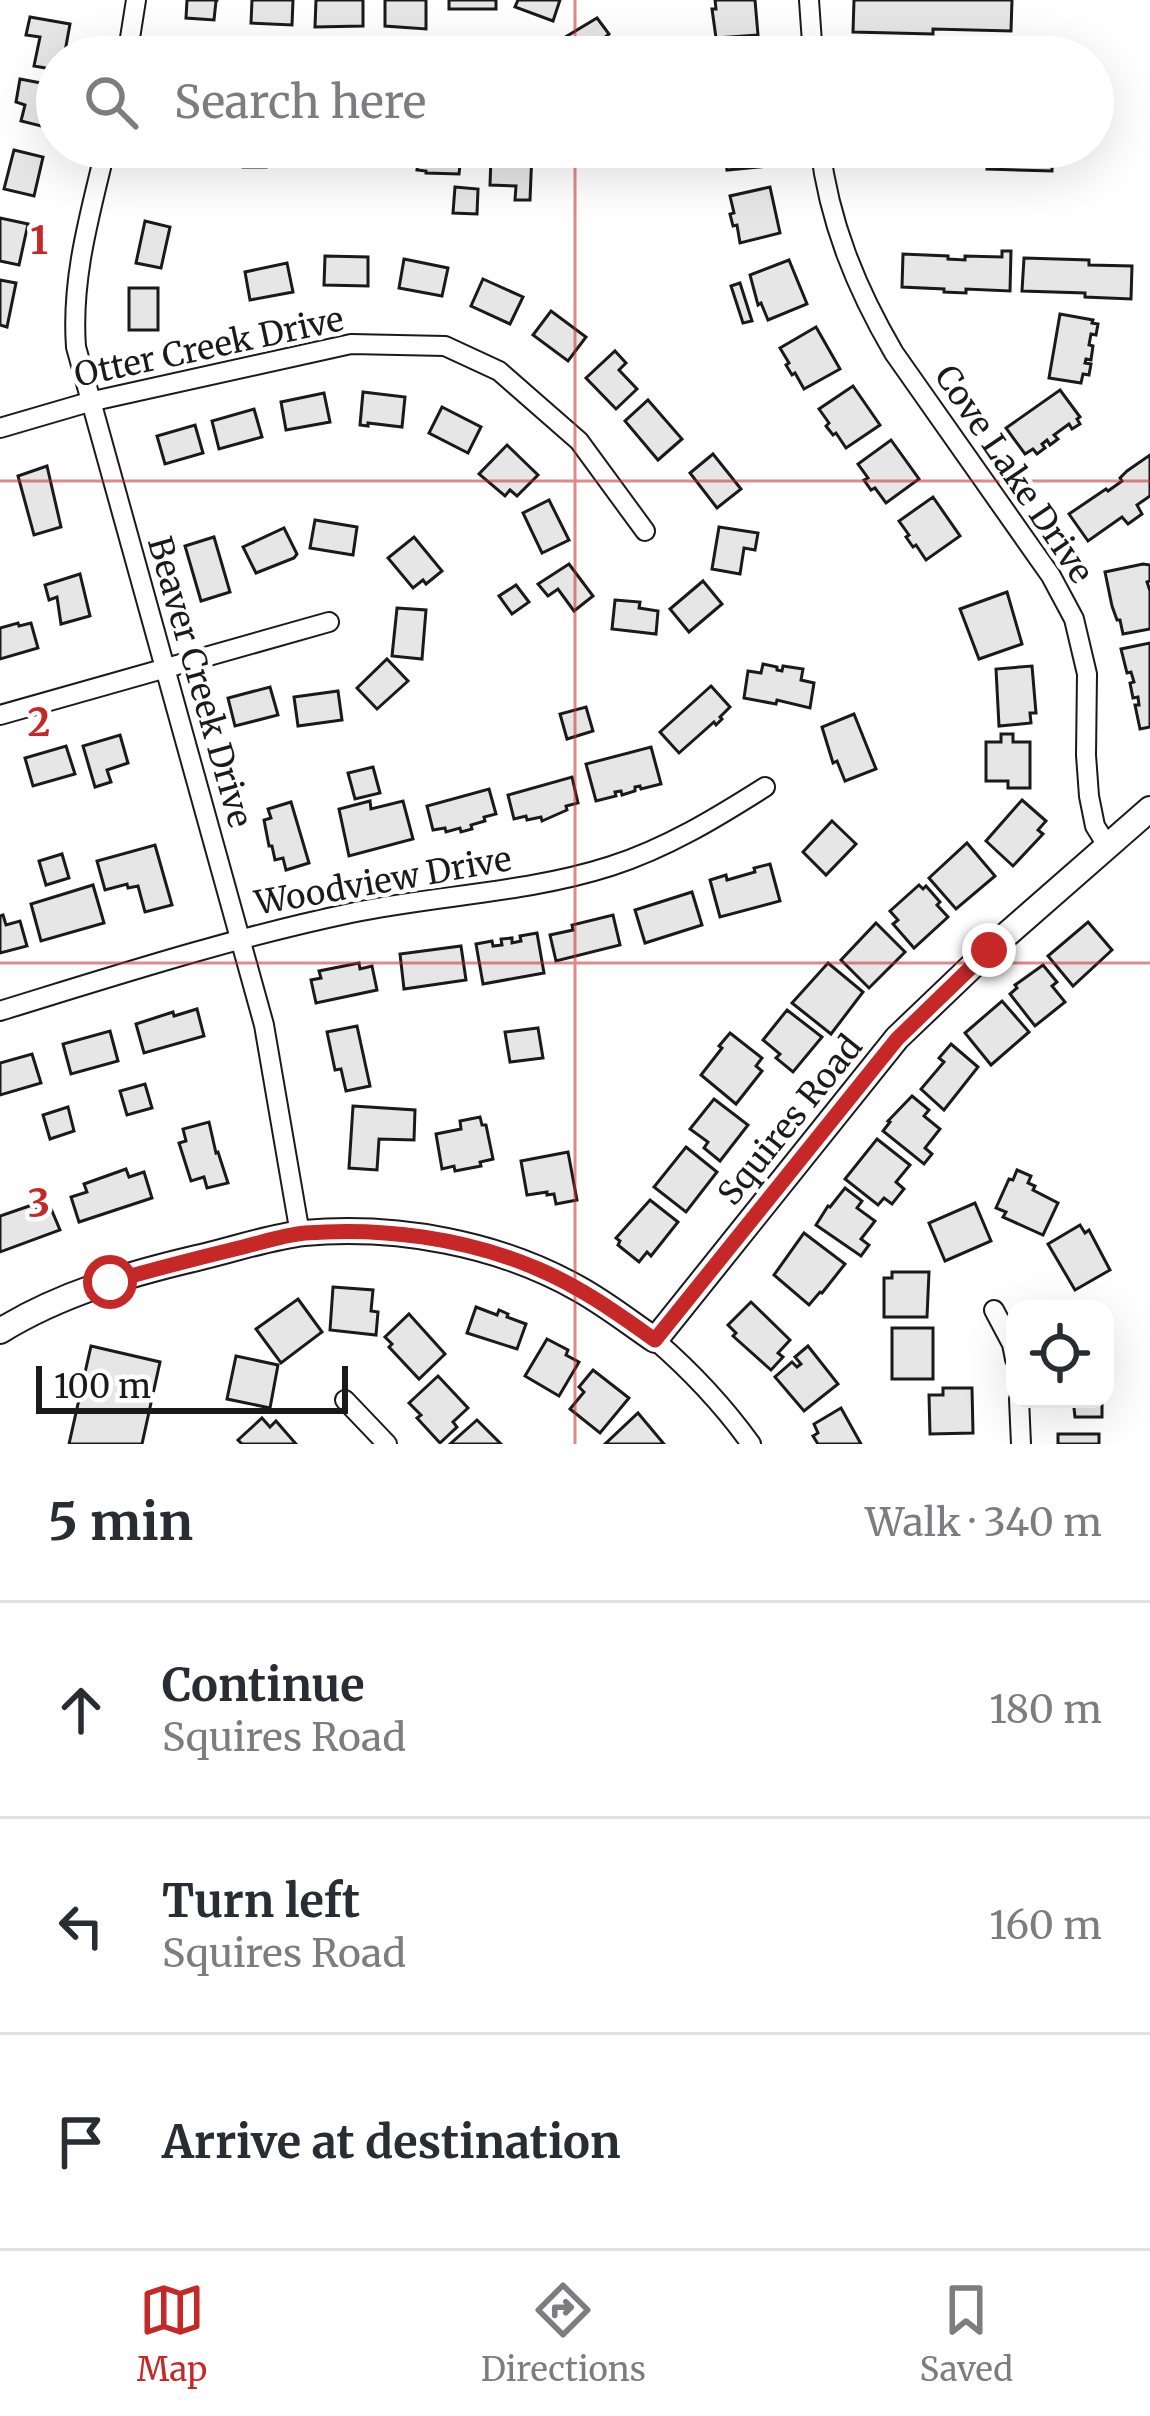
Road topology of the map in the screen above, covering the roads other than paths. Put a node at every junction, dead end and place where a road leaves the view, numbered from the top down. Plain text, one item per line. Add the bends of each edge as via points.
1 (136, 0) edge
2 (809, 0) edge
3 (130, 36) edge
4 (812, 36) edge
5 (101, 168) edge
6 (824, 168) edge
7 (89, 402) junction
8 (0, 428) edge
9 (645, 531) dead end
10 (329, 622) dead end
11 (166, 668) junction
12 (0, 715) edge
13 (765, 787) dead end
14 (1150, 809) edge
15 (1108, 847) junction
16 (241, 937) junction
17 (0, 1011) edge
18 (300, 1234) junction
19 (994, 1310) dead end
20 (0, 1331) edge
21 (1006, 1333) edge
22 (655, 1340) junction
23 (345, 1400) dead end
24 (1019, 1408) edge
25 (387, 1444) edge
26 (751, 1444) edge
27 (1021, 1444) edge

1 - 3 street
2 - 4 street
5 - 7 street, Beaver Creek Drive via 76,289 76,346
6 - 15 street, Cove Lake Drive via 840,241 875,321 1074,619 1087,674 1088,796
7 - 8 street, Otter Creek Drive
7 - 9 street, Otter Creek Drive via 351,344 445,346 499,371 579,441
7 - 11 street, Beaver Creek Drive
10 - 11 street
11 - 12 street
11 - 16 street, Beaver Creek Drive
13 - 16 street, Woodview Drive via 682,836 607,867
14 - 15 street, Squires Road
15 - 22 street, Squires Road via 897,1039
16 - 17 street, Woodview Drive
16 - 18 street, Beaver Creek Drive
18 - 20 street via 110,1282
18 - 22 street via 404,1234 498,1255 577,1288
19 - 21 street
22 - 26 street
23 - 25 street
24 - 27 street

